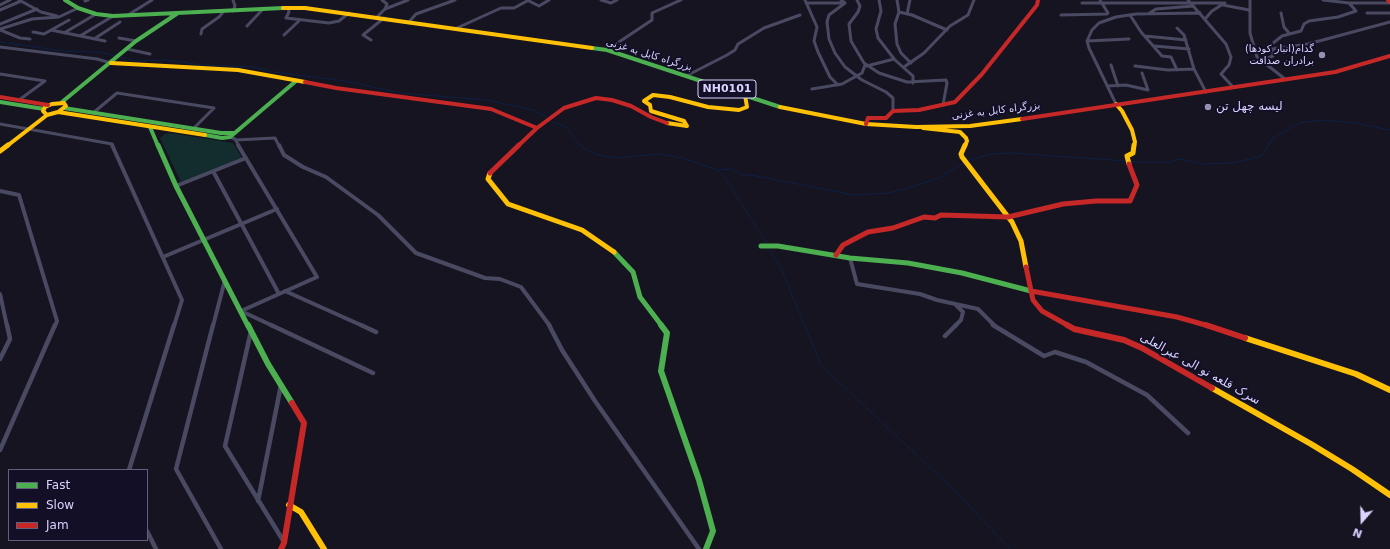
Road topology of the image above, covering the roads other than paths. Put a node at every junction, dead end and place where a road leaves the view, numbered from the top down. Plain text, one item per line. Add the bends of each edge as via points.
1 (10, 0) edge
2 (20, 0) edge
3 (66, 0) edge
4 (152, 0) edge
5 (232, 0) edge
6 (382, 0) edge
7 (408, 0) edge
8 (455, 0) edge
9 (528, 0) edge
10 (549, 0) edge
11 (601, 0) edge
12 (617, 0) edge
13 (681, 0) edge
14 (857, 0) edge
15 (879, 0) edge
16 (897, 0) edge
17 (910, 0) edge
18 (974, 0) edge
19 (1038, 0) edge
20 (1250, 0) edge
21 (1323, 0) edge
22 (806, 1) edge
23 (843, 1) edge
24 (1101, 2) edge
25 (1189, 2) edge
26 (1389, 2) edge
27 (1082, 3) dead end
28 (1349, 3) junction
29 (0, 5) edge
30 (1223, 5) junction
31 (1193, 6) junction
32 (78, 8) junction
33 (288, 8) junction
34 (263, 9) junction
35 (385, 9) junction
36 (0, 10) edge
37 (37, 10) junction
38 (1249, 10) junction
39 (224, 11) junction
40 (233, 11) junction
41 (899, 12) junction
42 (178, 13) junction
43 (349, 13) junction
44 (1200, 13) junction
45 (1281, 13) dead end
46 (1367, 13) dead end
47 (1390, 13) edge
48 (96, 14) junction
49 (907, 14) junction
50 (1148, 14) junction
51 (800, 15) dead end
52 (1061, 15) dead end
53 (1130, 15) junction
54 (59, 16) junction
55 (113, 16) junction
56 (128, 16) junction
57 (377, 17) junction
58 (384, 18) junction
59 (1205, 19) junction
60 (69, 20) dead end
61 (300, 20) junction
62 (120, 22) dead end
63 (409, 22) junction
64 (1390, 22) edge
65 (0, 24) edge
66 (247, 26) dead end
67 (456, 28) junction
68 (1178, 28) dead end
69 (0, 29) edge
70 (51, 30) junction
71 (948, 30) junction
72 (33, 32) dead end
73 (64, 33) junction
74 (1289, 33) junction
75 (201, 34) dead end
76 (284, 35) dead end
77 (80, 36) junction
78 (1145, 36) junction
79 (119, 38) dead end
80 (30, 39) dead end
81 (94, 39) junction
82 (1129, 39) dead end
83 (371, 40) dead end
84 (1186, 40) junction
85 (105, 41) dead end
86 (136, 41) junction
87 (1087, 41) junction
88 (1153, 46) junction
89 (0, 47) edge
90 (1189, 49) junction
91 (1272, 49) junction
92 (126, 50) junction
93 (607, 50) junction
94 (150, 54) dead end
95 (1390, 56) edge
96 (894, 59) junction
97 (113, 61) junction
98 (1261, 61) junction
99 (911, 63) junction
100 (866, 65) junction
101 (1111, 65) dead end
102 (1135, 66) dead end
103 (904, 67) junction
104 (1194, 69) junction
105 (1177, 70) junction
106 (1142, 73) dead end
107 (0, 74) edge
108 (686, 76) junction
109 (858, 76) junction
110 (1285, 79) junction
111 (296, 81) junction
112 (913, 83) junction
113 (838, 85) junction
114 (1107, 86) junction
115 (1118, 86) junction
116 (1233, 88) junction
117 (812, 89) dead end
118 (1206, 92) junction
119 (745, 96) junction
120 (0, 97) edge
121 (19, 100) junction
122 (0, 102) edge
123 (62, 102) junction
124 (943, 104) junction
125 (1116, 104) junction
126 (46, 107) junction
127 (64, 108) junction
128 (893, 111) junction
129 (58, 112) junction
130 (93, 113) junction
131 (47, 114) junction
132 (0, 124) edge
133 (866, 124) junction
134 (539, 126) junction
135 (150, 127) junction
136 (916, 127) junction
137 (28, 129) junction
138 (192, 129) junction
139 (235, 133) junction
140 (230, 137) junction
141 (236, 140) junction
142 (1, 149) edge
143 (246, 158) junction
144 (213, 171) junction
145 (176, 186) junction
146 (0, 191) edge
147 (277, 209) junction
148 (1008, 217) junction
149 (242, 224) junction
150 (204, 240) junction
151 (761, 246) dead end
152 (836, 255) junction
153 (162, 257) junction
154 (850, 258) junction
155 (225, 280) junction
156 (285, 291) junction
157 (1030, 291) junction
158 (0, 294) edge
159 (279, 294) junction
160 (956, 305) junction
161 (241, 311) junction
162 (251, 331) junction
163 (376, 332) dead end
164 (945, 336) dead end
165 (0, 360) edge
166 (373, 373) dead end
167 (281, 385) junction
168 (1390, 390) edge
169 (1188, 433) dead end
170 (0, 450) edge
171 (129, 469) edge
172 (1390, 495) edge
173 (258, 501) junction
174 (290, 505) junction
175 (148, 533) edge
176 (284, 543) junction
177 (156, 549) edge
178 (221, 549) edge
179 (281, 549) edge
180 (324, 549) edge
181 (699, 549) edge
182 (706, 549) edge

1 - 29 street
2 - 36 street
2 - 37 street
3 - 32 main road, بزرگراه کابل به غزنی / NH0101
4 - 56 street
5 - 40 street via 235,6
6 - 35 street via 387,4
7 - 35 street
8 - 63 street via 416,14
9 - 10 street via 539,6
9 - 67 street via 512,8 503,7
11 - 12 street via 610,4
13 - 93 street via 652,13 652,20
14 - 100 street via 860,6 849,24 851,41
15 - 96 street via 881,11 876,29 878,38
16 - 41 street
17 - 49 street
18 - 71 street via 968,15 955,22
19 - 124 main road via 1037,5 982,74 955,102
20 - 38 street
21 - 28 street
22 - 23 street
22 - 113 street via 817,27 814,41 818,52 830,77
23 - 109 street via 829,16 829,39 845,68
24 - 25 street
24 - 27 street
24 - 52 street via 1107,14
25 - 30 street via 1225,3
25 - 31 street
26 - 28 street
28 - 74 street via 1356,11 1338,17 1309,20 1301,31
30 - 38 street
30 - 59 street via 1212,11
31 - 44 street
31 - 50 street via 1156,9
32 - 48 main road, بزرگراه کابل به غزنی / NH0101
32 - 54 street
33 - 34 main road, بزرگراه کابل به غزنی / NH0101
33 - 43 main road, بزرگراه کابل به غزنی / NH0101
33 - 61 street via 286,18
34 - 40 main road, بزرگراه کابل به غزنی / NH0101
34 - 66 street
35 - 57 street
37 - 54 street
37 - 65 street
38 - 98 street via 1253,46
39 - 40 main road, بزرگراه کابل به غزنی / NH0101
39 - 42 main road, بزرگراه کابل به غزنی / NH0101
39 - 75 street via 202,29
41 - 49 street
41 - 99 street via 896,18 898,44 901,53
42 - 56 main road, بزرگراه کابل به غزنی / NH0101
42 - 86 main road
43 - 57 main road, بزرگراه کابل به غزنی / NH0101
43 - 61 street via 331,23
44 - 50 street
44 - 59 street
45 - 74 street via 1284,27
46 - 47 street
48 - 55 main road, بزرگراه کابل به غزنی / NH0101
48 - 73 street
49 - 71 street
50 - 53 street
51 - 108 street via 764,28 738,44 735,50 727,55
53 - 78 street
53 - 87 street via 1099,23
54 - 69 street via 32,19
55 - 56 main road, بزرگراه کابل به غزنی / NH0101
55 - 77 street
57 - 58 main road, بزرگراه کابل به غزنی / NH0101
58 - 63 main road, بزرگراه کابل به غزنی / NH0101
58 - 83 street via 362,35
59 - 116 street via 1226,44 1231,57 1229,65 1221,74
60 - 70 street
61 - 76 street
62 - 81 street
63 - 67 main road, بزرگراه کابل به غزنی / NH0101
64 - 91 street via 1308,44
67 - 93 main road, بزرگراه کابل به غزنی / NH0101
68 - 84 street
69 - 80 street via 20,38
70 - 72 street via 44,34
70 - 73 street
71 - 99 street
73 - 77 street
74 - 91 street via 1272,44
77 - 81 street
78 - 84 street
78 - 88 street
79 - 86 street
81 - 85 street
82 - 87 street
84 - 90 street
86 - 92 main road
87 - 114 street
88 - 90 street
88 - 105 street via 1162,56 1171,57
89 - 97 street
90 - 104 street
91 - 98 street via 1273,56
92 - 94 street
92 - 97 main road
93 - 108 main road, بزرگراه کابل به غزنی / NH0101
95 - 110 main road, بزرگراه کابل به غزنی / NH0101 via 1335,72
96 - 100 street
96 - 103 street
97 - 111 main road via 181,68 238,70
97 - 123 main road
98 - 110 street
99 - 103 street
100 - 109 street via 863,73
100 - 112 street via 884,75
101 - 115 street
102 - 105 street
103 - 112 street via 913,76
104 - 105 street
104 - 118 street
106 - 115 street via 1148,90
107 - 121 street via 45,80
108 - 119 main road, بزرگراه کابل به غزنی / NH0101
109 - 113 street
109 - 128 street via 893,98
110 - 116 main road, بزرگراه کابل به غزنی / NH0101
111 - 134 main road via 491,109
111 - 139 main road
112 - 124 street via 947,81
113 - 117 street
114 - 115 street
114 - 125 street
116 - 118 main road, بزرگراه کابل به غزنی / NH0101
118 - 125 main road, بزرگراه کابل به غزنی / NH0101
119 - 133 main road, بزرگراه کابل به غزنی / NH0101 via 782,108
119 - 134 main road via 747,107 739,110 708,107 653,95 644,101 650,105 651,111 684,121 688,126 668,124 631,106 596,98 564,108
120 - 121 main road
121 - 126 main road
122 - 126 main road
123 - 126 main road
123 - 127 main road via 66,105
124 - 128 main road via 919,110
125 - 136 main road, بزرگراه کابل به غزنی / NH0101 via 970,126
125 - 148 main road via 1132,130 1135,148 1133,153 1127,156 1137,185 1130,201 1063,204
126 - 131 main road via 43,113
127 - 129 main road
127 - 130 main road
128 - 133 main road via 886,118 868,118
129 - 131 main road
129 - 135 main road
130 - 138 main road
130 - 138 street via 117,93 214,108
131 - 137 main road
132 - 137 street
133 - 136 main road, بزرگراه کابل به غزنی / NH0101
134 - 182 main road via 491,172 488,179 508,204 582,230 617,254 634,272 640,297 667,333 661,371 699,480 713,531
135 - 140 main road
135 - 145 main road
136 - 148 main road, سرک قلعه نو الی عبرالعلی via 960,132 967,141 962,157
137 - 142 main road
137 - 153 street via 112,144
138 - 139 main road
139 - 140 main road
140 - 141 street
141 - 143 street
141 - 181 street via 275,138 284,155 326,177 378,215 416,253 485,278 500,279 521,287 550,326 562,350 595,401
143 - 144 street
143 - 147 street
144 - 145 street
144 - 149 street
145 - 150 main road
146 - 170 street via 19,195 57,321
147 - 149 street
147 - 156 street via 317,276
148 - 152 main road via 924,216 893,228 868,232 843,245
148 - 157 main road, سرک قلعه نو الی عبرالعلی via 1021,241
149 - 150 street
149 - 159 street
150 - 153 street
150 - 155 main road
151 - 152 main road via 778,246
152 - 154 main road
153 - 171 street via 182,300
154 - 157 main road via 908,263 962,273
154 - 160 street via 855,281 860,286 920,294
155 - 161 main road
155 - 178 street via 176,468
156 - 159 street
156 - 163 street
157 - 168 main road via 1099,302 1203,324 1356,374
157 - 172 main road, سرک قلعه نو الی عبرالعلی via 1033,300 1042,311 1074,329 1124,340 1142,348 1311,444
158 - 165 street via 10,339
159 - 161 street
160 - 164 street via 963,312 961,320
160 - 169 street via 978,309 991,324 1044,356 1055,352 1086,362 1147,395
161 - 162 main road
161 - 166 street
162 - 167 main road
162 - 173 street via 225,446
167 - 173 street
167 - 174 main road via 304,423
173 - 176 street
174 - 176 main road
174 - 180 main road via 301,512
175 - 177 street
176 - 179 main road

